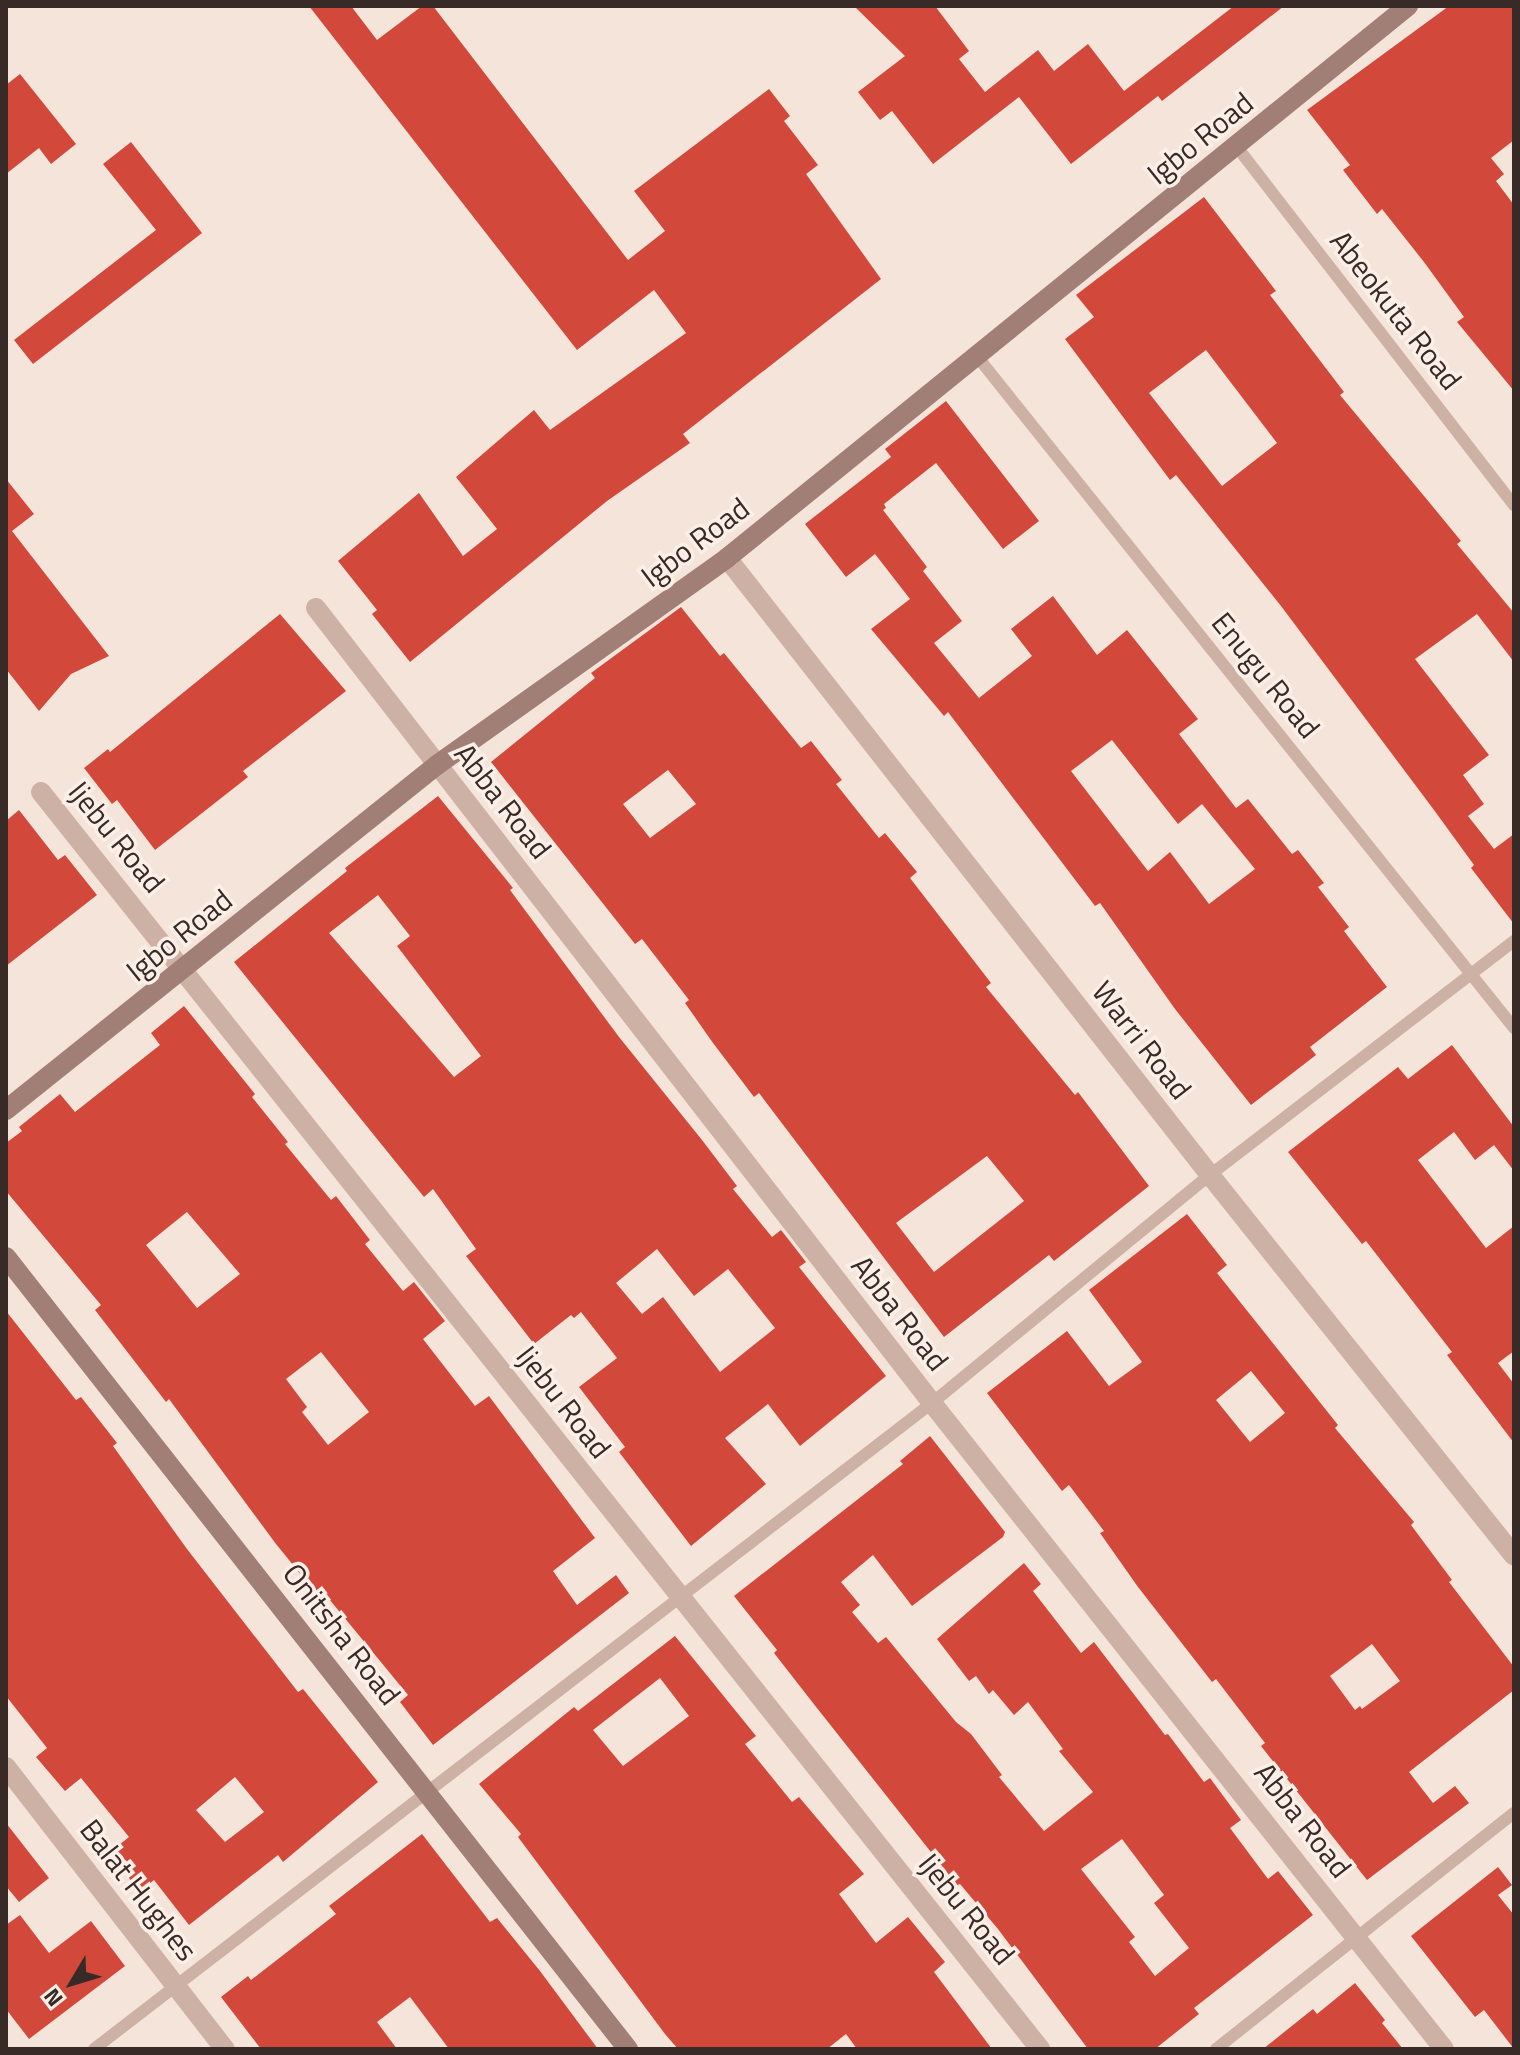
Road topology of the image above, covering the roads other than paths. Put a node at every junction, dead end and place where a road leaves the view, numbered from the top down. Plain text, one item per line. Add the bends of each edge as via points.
1 (1408, 6) edge
2 (1237, 147) junction
3 (976, 355) junction
4 (1514, 505) edge
5 (727, 558) junction
6 (316, 608) dead end
7 (437, 765) junction
8 (41, 792) dead end
9 (1514, 941) edge
10 (185, 969) junction
11 (1472, 973) junction
12 (1514, 1028) edge
13 (6, 1110) edge
14 (1210, 1175) junction
15 (6, 1257) edge
16 (932, 1403) junction
17 (1514, 1556) edge
18 (680, 1598) junction
19 (6, 1767) edge
20 (429, 1792) junction
21 (1514, 1813) edge
22 (1357, 1938) junction
23 (175, 1985) junction
24 (94, 2049) edge
25 (225, 2049) edge
26 (628, 2049) edge
27 (1040, 2049) edge
28 (1216, 2049) edge
29 (1444, 2049) edge

1 - 2 street, Igbo Road
2 - 3 street, Igbo Road
2 - 4 lane, Abeokuta Road
3 - 5 street, Igbo Road
3 - 11 lane, Enugu Road
5 - 7 street, Igbo Road
5 - 14 street, Warri Road
6 - 7 street, Abba Road
7 - 10 street, Igbo Road
7 - 16 street, Abba Road
8 - 10 street, Ijebu Road
9 - 11 lane
10 - 13 street, Igbo Road
10 - 18 street, Ijebu Road
11 - 12 lane, Enugu Road
11 - 14 lane
14 - 16 lane
14 - 17 street, Warri Road
15 - 20 street, Onitsha Road
16 - 18 lane
16 - 22 street, Abba Road
18 - 20 lane
18 - 27 street, Ijebu Road
19 - 23 street, Balat Hughes
20 - 23 lane
20 - 26 street, Onitsha Road
21 - 22 lane
22 - 28 lane
22 - 29 street, Abba Road
23 - 24 lane
23 - 25 street, Balat Hughes

